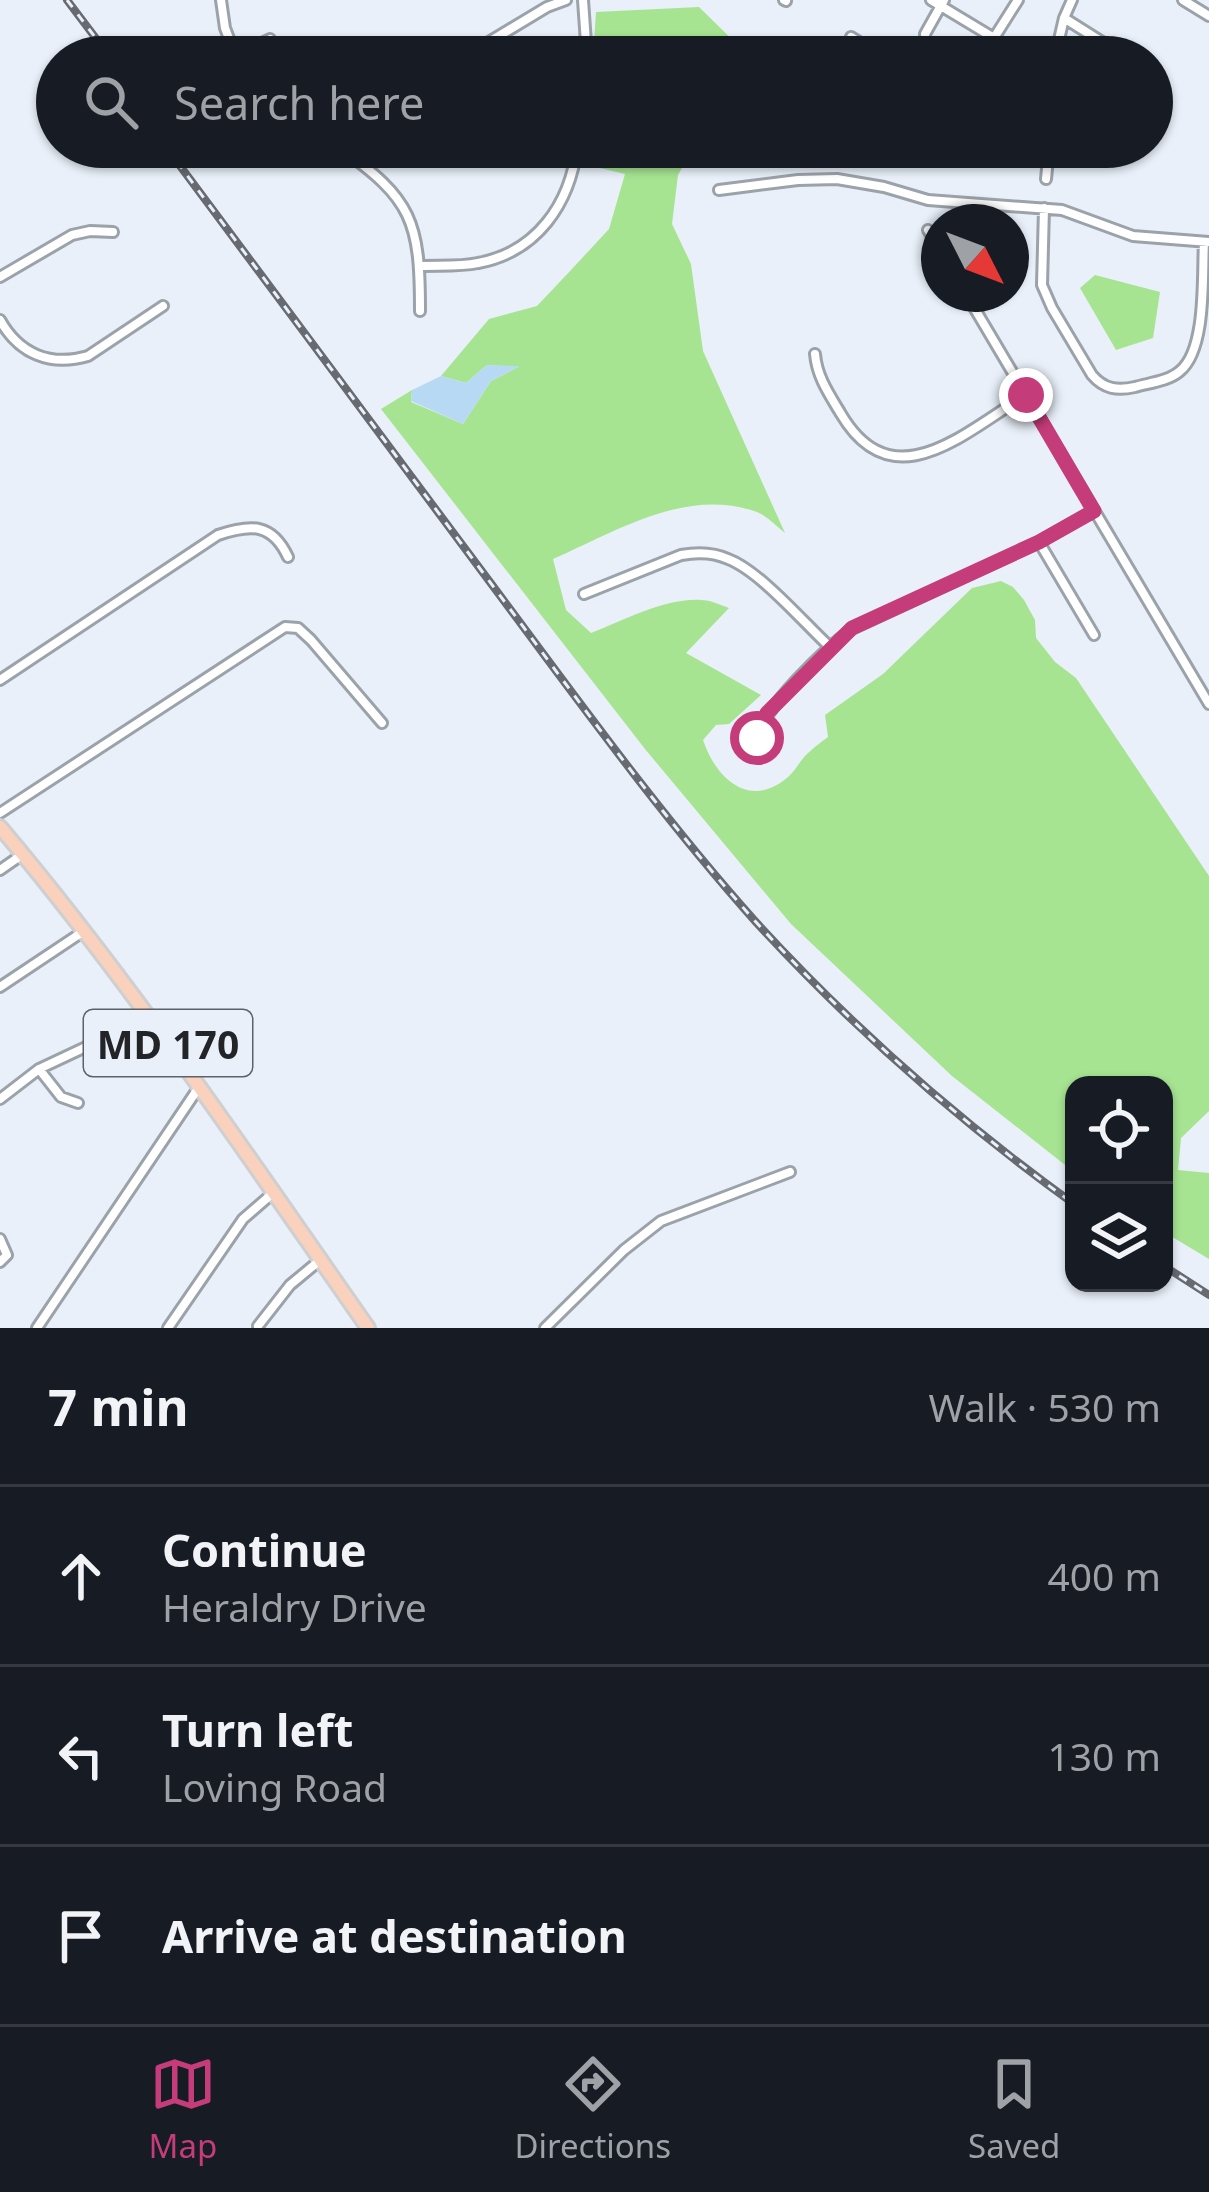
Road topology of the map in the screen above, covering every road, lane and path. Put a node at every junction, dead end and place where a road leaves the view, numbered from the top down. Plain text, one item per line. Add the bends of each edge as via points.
1 (221, 0) edge
2 (566, 0) edge
3 (583, 0) edge
4 (1018, 0) edge
5 (1072, 0) edge
6 (1183, 0) edge
7 (938, 2) edge
8 (1209, 16) edge
9 (1064, 18) junction
10 (228, 36) edge
11 (499, 36) edge
12 (586, 36) edge
13 (925, 36) edge
14 (991, 36) edge
15 (995, 36) edge
16 (1060, 36) edge
17 (1093, 36) edge
18 (368, 168) edge
19 (573, 168) edge
20 (1047, 168) edge
21 (1046, 179) dead end
22 (718, 190) dead end
23 (1044, 208) junction
24 (112, 232) dead end
25 (1207, 242) edge
26 (419, 266) junction
27 (0, 277) edge
28 (164, 306) dead end
29 (420, 311) dead end
30 (977, 312) edge
31 (0, 320) edge
32 (3, 332) edge
33 (815, 354) dead end
34 (1026, 395) junction
35 (1094, 511) junction
36 (1039, 542) junction
37 (287, 557) dead end
38 (584, 594) dead end
39 (1094, 635) dead end
40 (830, 647) junction
41 (0, 680) edge
42 (1209, 704) edge
43 (382, 724) dead end
44 (757, 738) dead end
45 (0, 813) edge
46 (0, 827) edge
47 (23, 854) junction
48 (0, 870) edge
49 (85, 931) junction
50 (0, 987) edge
51 (145, 1010) junction
52 (39, 1069) junction
53 (200, 1087) junction
54 (0, 1099) edge
55 (78, 1103) dead end
56 (790, 1172) dead end
57 (274, 1193) junction
58 (0, 1239) edge
59 (321, 1260) junction
60 (0, 1262) edge
61 (171, 1325) edge
62 (258, 1326) edge
63 (37, 1328) edge
64 (368, 1328) edge
65 (545, 1328) edge

1 - 10 street
2 - 11 street
3 - 12 street
4 - 15 street
5 - 9 street
6 - 8 street
7 - 13 street
7 - 14 street
9 - 16 street
9 - 17 street
18 - 26 street via 403,205
19 - 26 street via 560,206 509,253
20 - 21 street
22 - 23 street via 838,179 928,200
23 - 25 street via 1133,236
23 - 25 street via 1046,296 1092,375 1114,389 1173,376 1190,360
24 - 27 street via 72,235
26 - 29 street
28 - 32 street via 74,360 33,354
30 - 34 street
31 - 32 street
33 - 34 street via 849,427 892,457 930,453
34 - 35 street
35 - 36 street
35 - 42 street
36 - 39 street
36 - 40 street via 864,622
37 - 41 street via 267,531 218,535
38 - 40 street via 681,555 718,556 751,572
40 - 44 street via 767,713
43 - 45 street via 298,628 285,627
46 - 47 main road, MD 170
47 - 48 street
47 - 49 main road, MD 170
49 - 50 street
49 - 51 main road, MD 170
51 - 52 street
51 - 53 main road, MD 170
52 - 54 street
52 - 55 street via 61,1097
53 - 57 main road, MD 170
53 - 63 street
56 - 65 street via 661,1221
57 - 59 main road, MD 170
57 - 61 street via 243,1219
58 - 60 street via 7,1255
59 - 62 street
59 - 64 main road, MD 170

